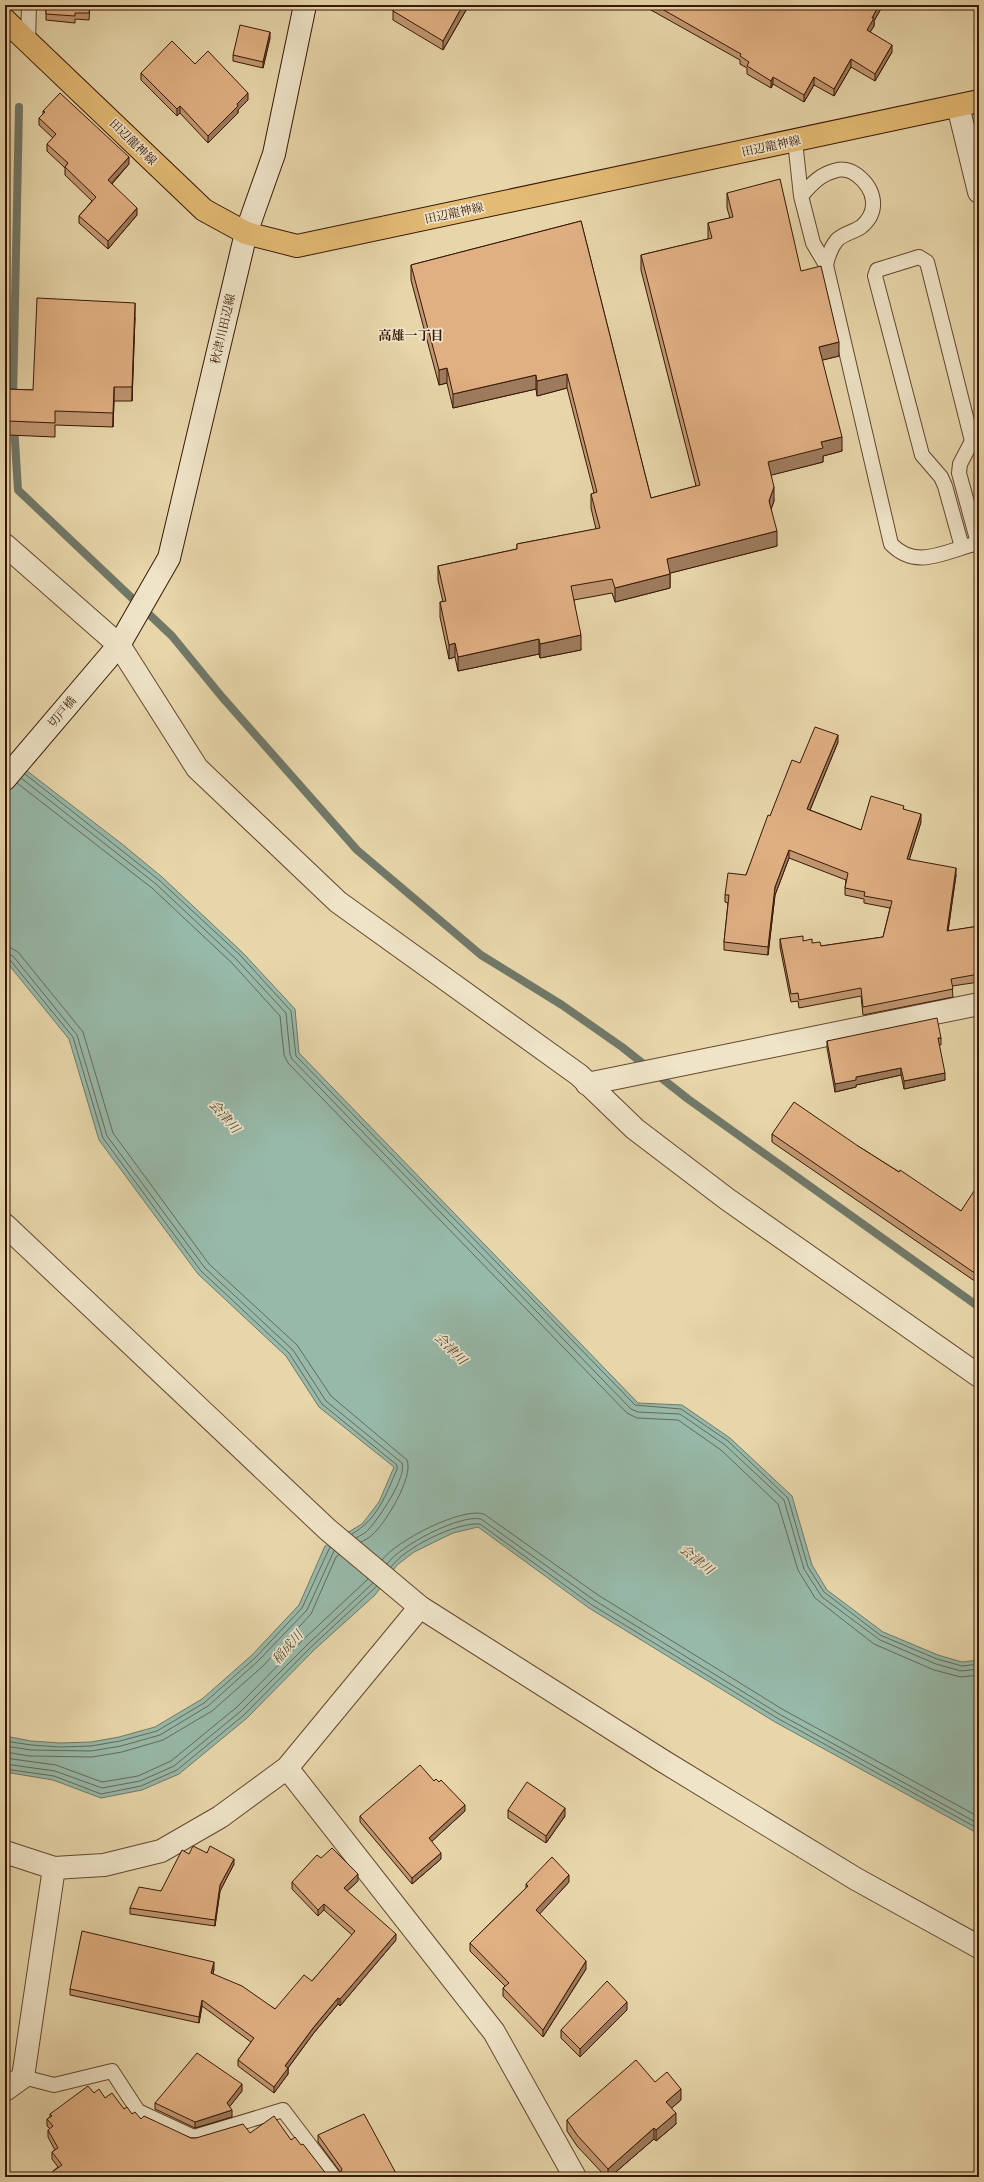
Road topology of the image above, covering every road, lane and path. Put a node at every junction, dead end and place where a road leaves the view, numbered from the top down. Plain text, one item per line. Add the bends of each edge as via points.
1 (29, 5) edge
2 (305, 5) edge
3 (5, 20) edge
4 (28, 41) junction
5 (979, 101) edge
6 (958, 106) junction
7 (795, 141) junction
8 (979, 192) edge
9 (801, 196) junction
10 (246, 233) junction
11 (826, 265) junction
12 (979, 543) edge
13 (5, 545) edge
14 (962, 547) junction
15 (119, 645) junction
16 (5, 779) edge
17 (979, 1004) edge
18 (587, 1084) junction
19 (5, 1225) edge
20 (979, 1376) edge
21 (420, 1607) junction
22 (287, 1768) junction
23 (5, 1852) edge
24 (54, 1868) junction
25 (979, 1947) edge
26 (23, 2077) junction
27 (5, 2090) edge
28 (334, 2177) edge
29 (575, 2177) edge

1 - 4 lane
2 - 10 street, 秋津川田辺線 via 274,154
3 - 4 main road, 田辺龍神線
4 - 10 main road, 田辺龍神線 via 204,210
5 - 6 main road, 田辺龍神線
6 - 7 main road, 田辺龍神線
6 - 8 street
7 - 9 lane
7 - 10 main road, 田辺龍神線 via 297,246
9 - 11 lane via 813,243
9 - 11 lane via 818,177 840,169 856,174 870,188 874,202 871,215 861,226 838,239 829,253
10 - 15 street, 秋津川田辺線 via 169,558
11 - 14 lane via 891,544 898,551 920,559
12 - 14 lane
12 - 14 lane via 959,473 960,464 972,441 927,262 919,257 877,270 875,276 922,455 946,486
13 - 15 street
15 - 16 street, 切戸橋
15 - 18 street via 197,768 338,902 579,1075
17 - 18 street
18 - 20 street via 635,1129 728,1199
19 - 21 street via 327,1529
21 - 22 street
21 - 25 street via 663,1762 856,1879
22 - 24 street via 220,1817 161,1851 104,1865
22 - 29 street via 494,2032
23 - 24 street
24 - 26 street
26 - 27 street
26 - 28 lane via 54,2085 112,2071 138,2111 194,2137 283,2110

